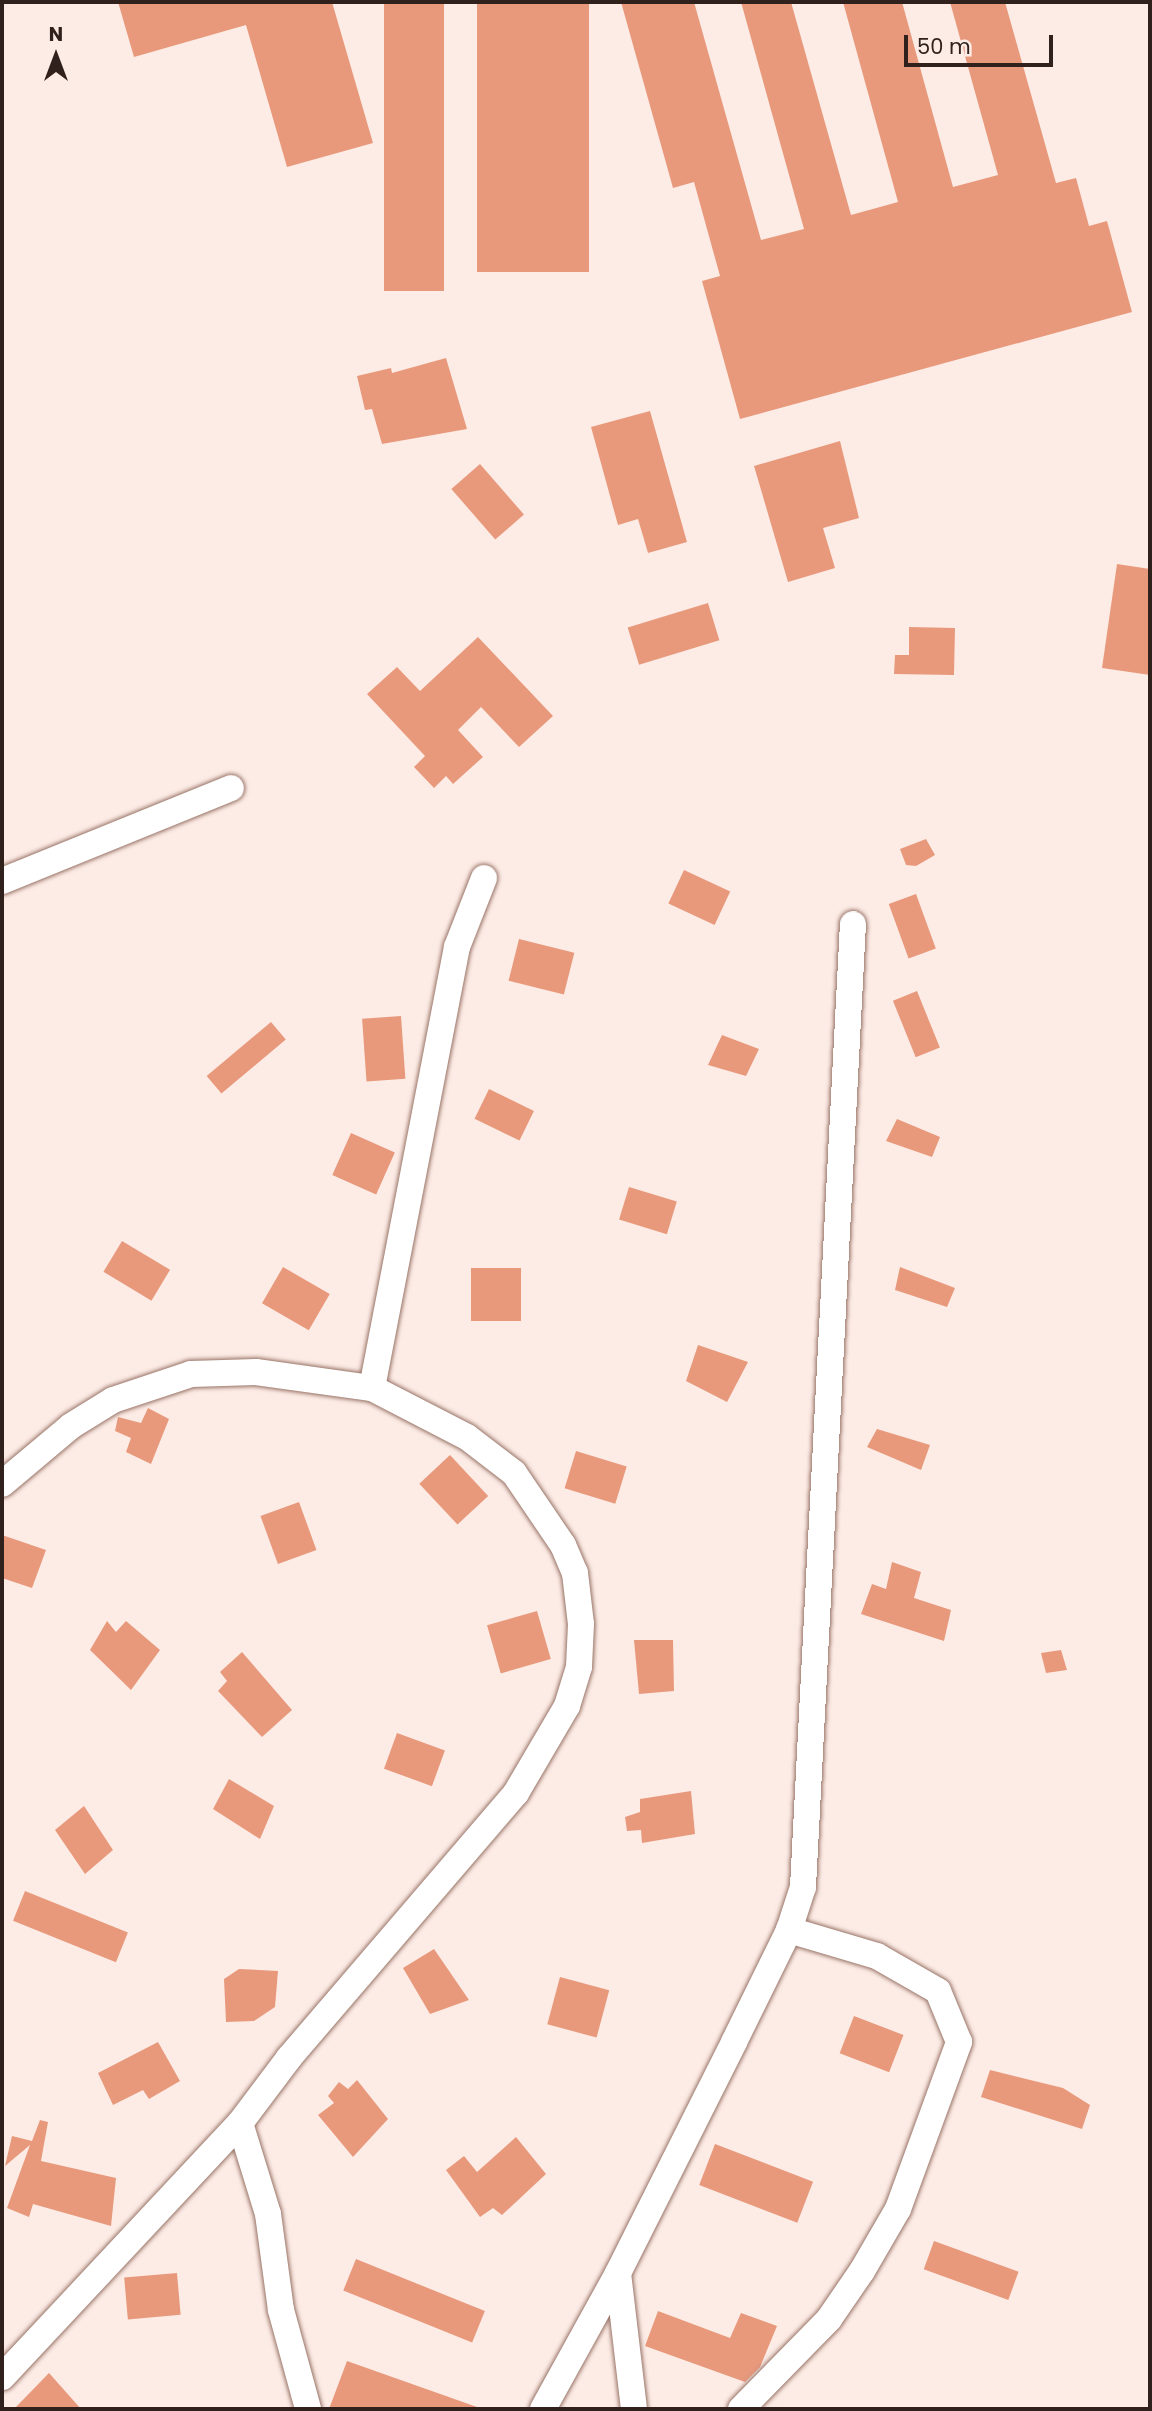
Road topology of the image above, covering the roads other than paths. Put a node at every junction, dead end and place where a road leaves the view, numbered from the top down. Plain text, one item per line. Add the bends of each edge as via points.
1 (231, 788) dead end
2 (484, 878) dead end
3 (2, 881) edge
4 (853, 924) dead end
5 (372, 1388) junction
6 (2, 1484) edge
7 (789, 1930) junction
8 (240, 2123) junction
9 (618, 2273) junction
10 (2, 2377) edge
11 (308, 2409) edge
12 (543, 2409) edge
13 (634, 2409) edge
14 (741, 2409) edge

1 - 3 street
2 - 5 street via 457,947
4 - 7 street via 808,1850 803,1887
5 - 6 street via 256,1372 191,1374 113,1400 71,1426
5 - 8 street via 485,1448 536,1499 575,1573 581,1624 579,1667 567,1706 523,1783 289,2058
7 - 9 street
7 - 14 street via 877,1956 938,1992 959,2042 898,2209 868,2261 829,2319
8 - 10 street
8 - 11 street via 268,2214 281,2310
9 - 12 street
9 - 13 street

